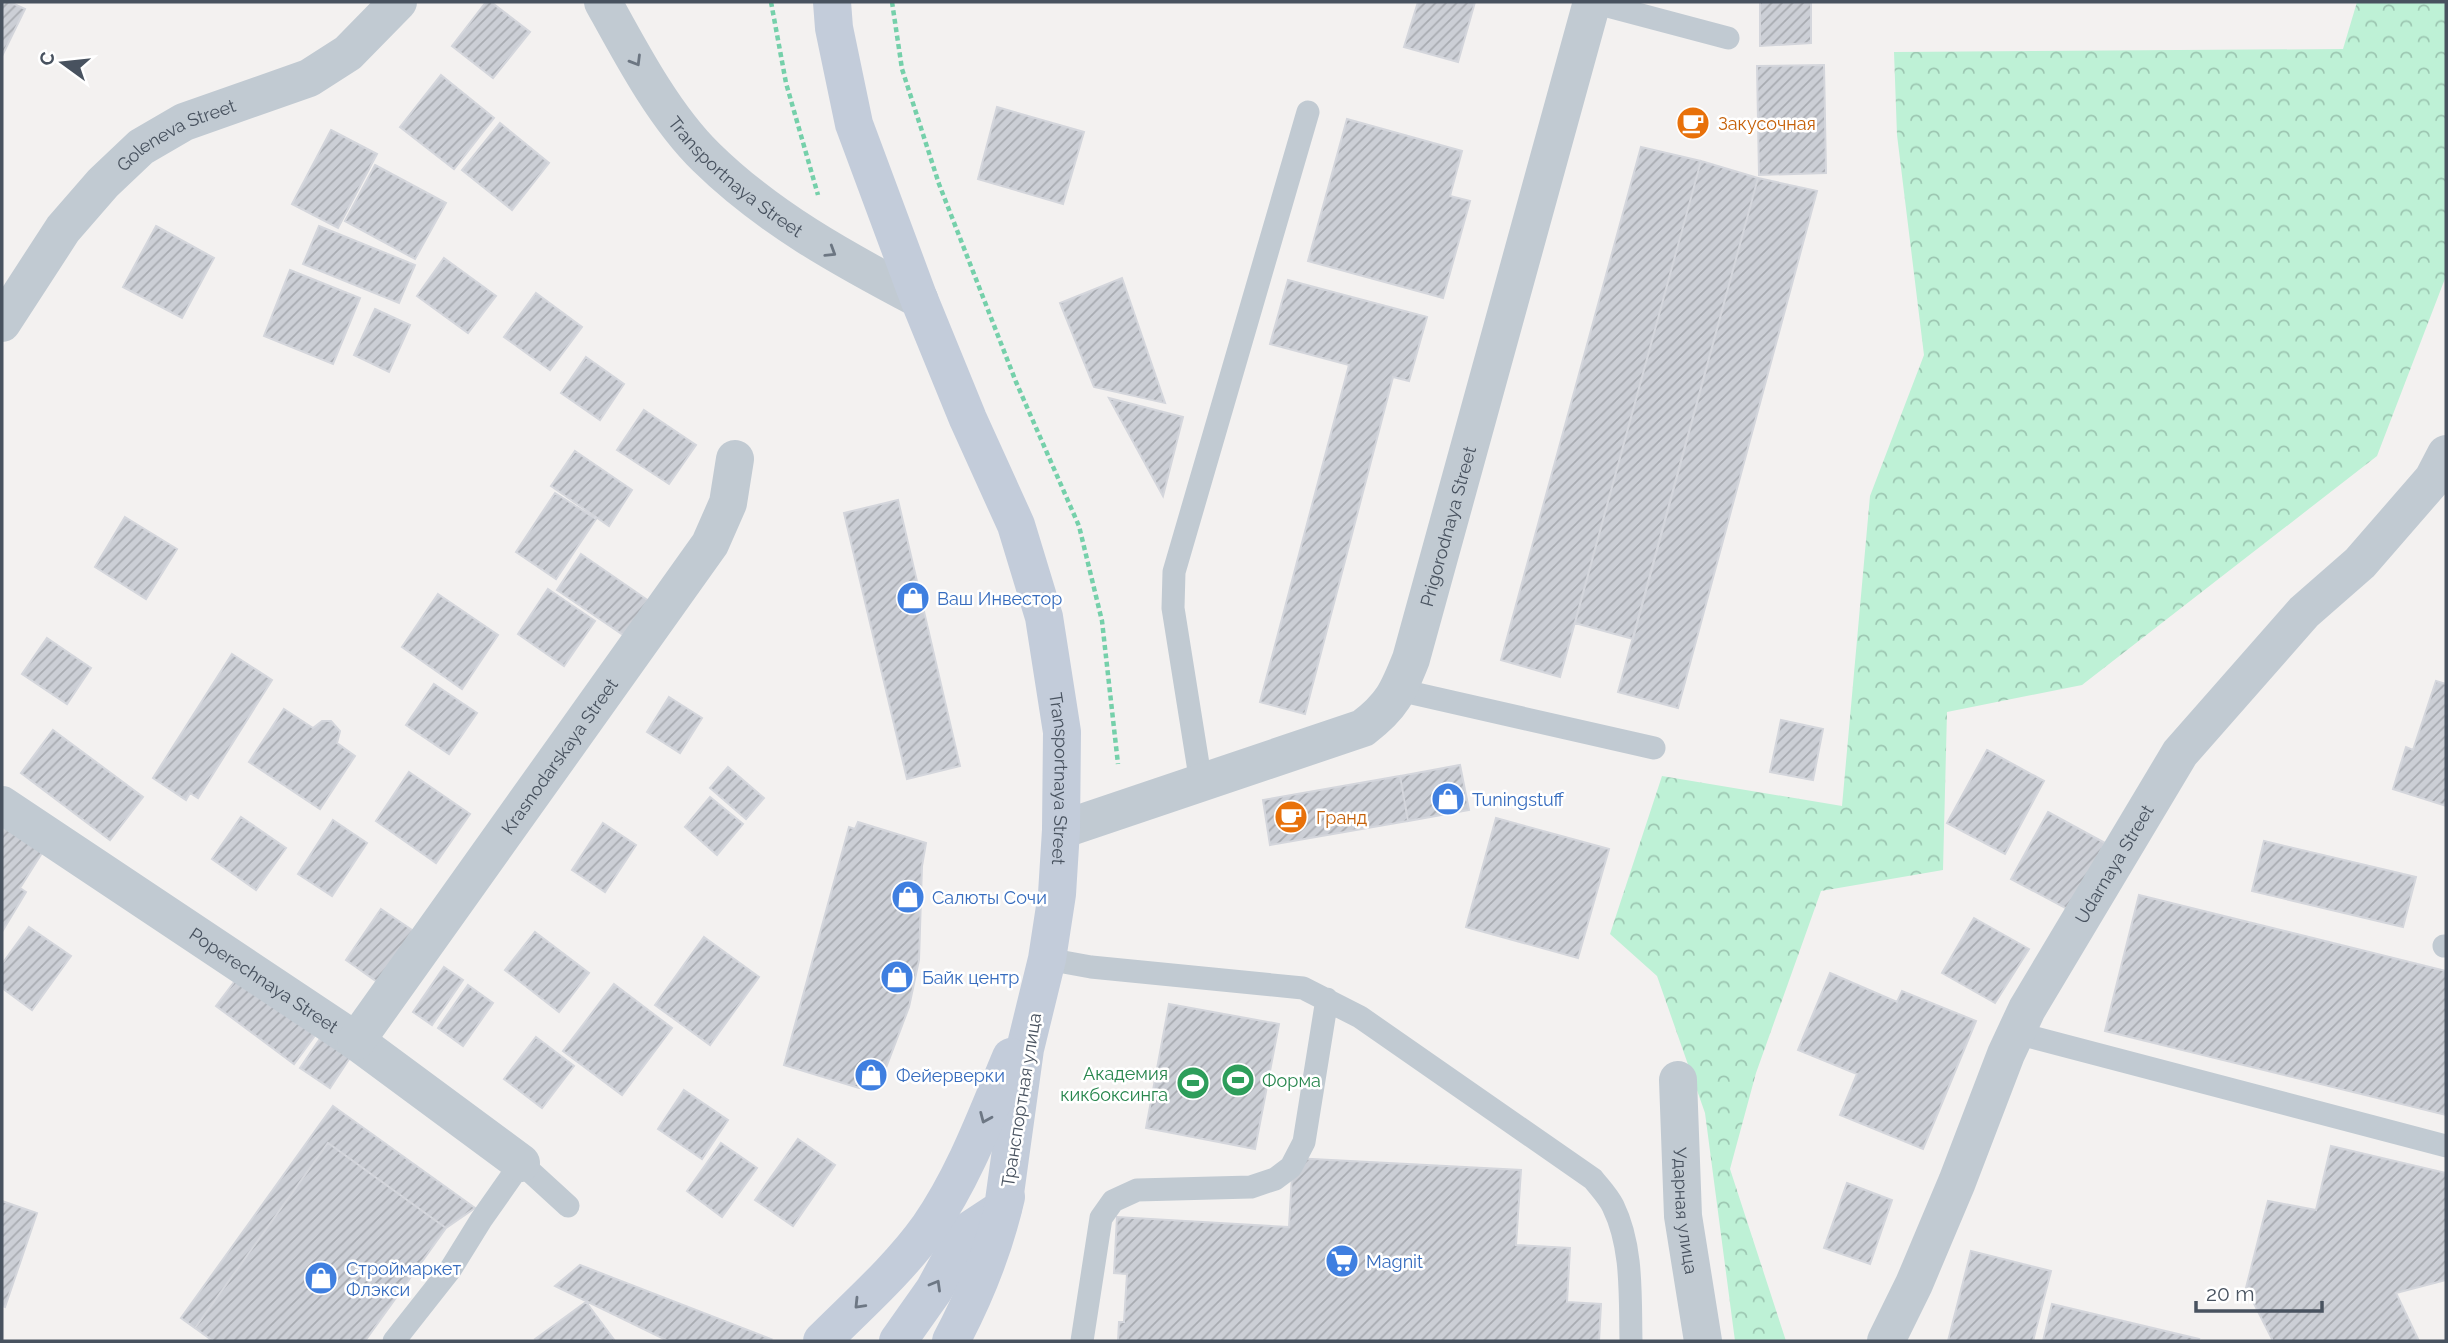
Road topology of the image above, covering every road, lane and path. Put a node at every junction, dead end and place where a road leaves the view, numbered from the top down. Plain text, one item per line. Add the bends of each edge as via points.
1 (398, 2) edge
2 (603, 2) edge
3 (771, 2) edge
4 (832, 2) edge
5 (892, 2) edge
6 (1592, 2) edge
7 (1728, 38) dead end
8 (1308, 112) dead end
9 (836, 256) junction
10 (919, 299) junction
11 (2, 323) edge
12 (2446, 454) edge
13 (736, 459) dead end
14 (1399, 690) junction
15 (1654, 748) dead end
16 (1118, 764) dead end
17 (1201, 783) junction
18 (2, 806) edge
19 (1061, 830) junction
20 (1043, 973) junction
21 (1327, 999) junction
22 (2016, 1033) junction
23 (356, 1041) junction
24 (1678, 1080) dead end
25 (2446, 1146) edge
26 (521, 1163) junction
27 (568, 1206) dead end
28 (1003, 1208) junction
29 (394, 1341) edge
30 (822, 1341) edge
31 (898, 1341) edge
32 (951, 1341) edge
33 (1082, 1341) edge
34 (1631, 1341) edge
35 (1703, 1341) edge
36 (1886, 1341) edge

1 - 11 street, Goleneva Street via 348,53 309,79 184,121 141,147 63,229
2 -> 9 street, Transportnaya Street via 659,99 705,156 772,214
3 - 9 path via 786,83
4 - 10 main road, Transportnaya Street via 855,124
5 - 16 path via 902,69 939,184 1016,382 1079,526 1102,621
6 - 7 lane
6 - 14 street, Prigorodnaya Street
8 - 17 lane via 1174,572 1174,608
9 - 10 street, Transportnaya Street
10 - 19 main road, Transportnaya Street via 1016,524 1044,617 1062,732
12 - 22 street, Udarnaya Street via 2432,480 2360,563 2304,612 2180,753
13 - 23 street, Krasnodarskaya Street via 728,503 710,544
14 - 15 lane
14 - 17 street, Prigorodnaya Street via 1384,712 1363,728
17 - 19 street, Prigorodnaya Street
18 - 23 street, Poperechnaya Street
19 - 20 main road, Transportnaya Street via 1057,894
20 - 21 lane via 1091,967 1303,988
20 - 28 main road, Транспортная улица via 1026,1049 1016,1150
20 -> 30 main road, Transportnaya Street via 965,1165 929,1227
21 - 33 lane via 1304,1142 1291,1167 1275,1179 1251,1187 1137,1190 1112,1201 1101,1218
21 - 34 lane via 1360,1017 1593,1179 1612,1204 1625,1237
22 - 25 lane
22 - 36 street, Udarnaya Street via 1914,1284
23 - 26 street, Poperechnaya Street
24 - 35 street, Ударная улица via 1683,1216
26 - 27 lane
26 - 29 lane via 450,1270
31 -> 28 main road, Транспортная улица via 934,1290 965,1233
28 - 32 main road via 976,1295

